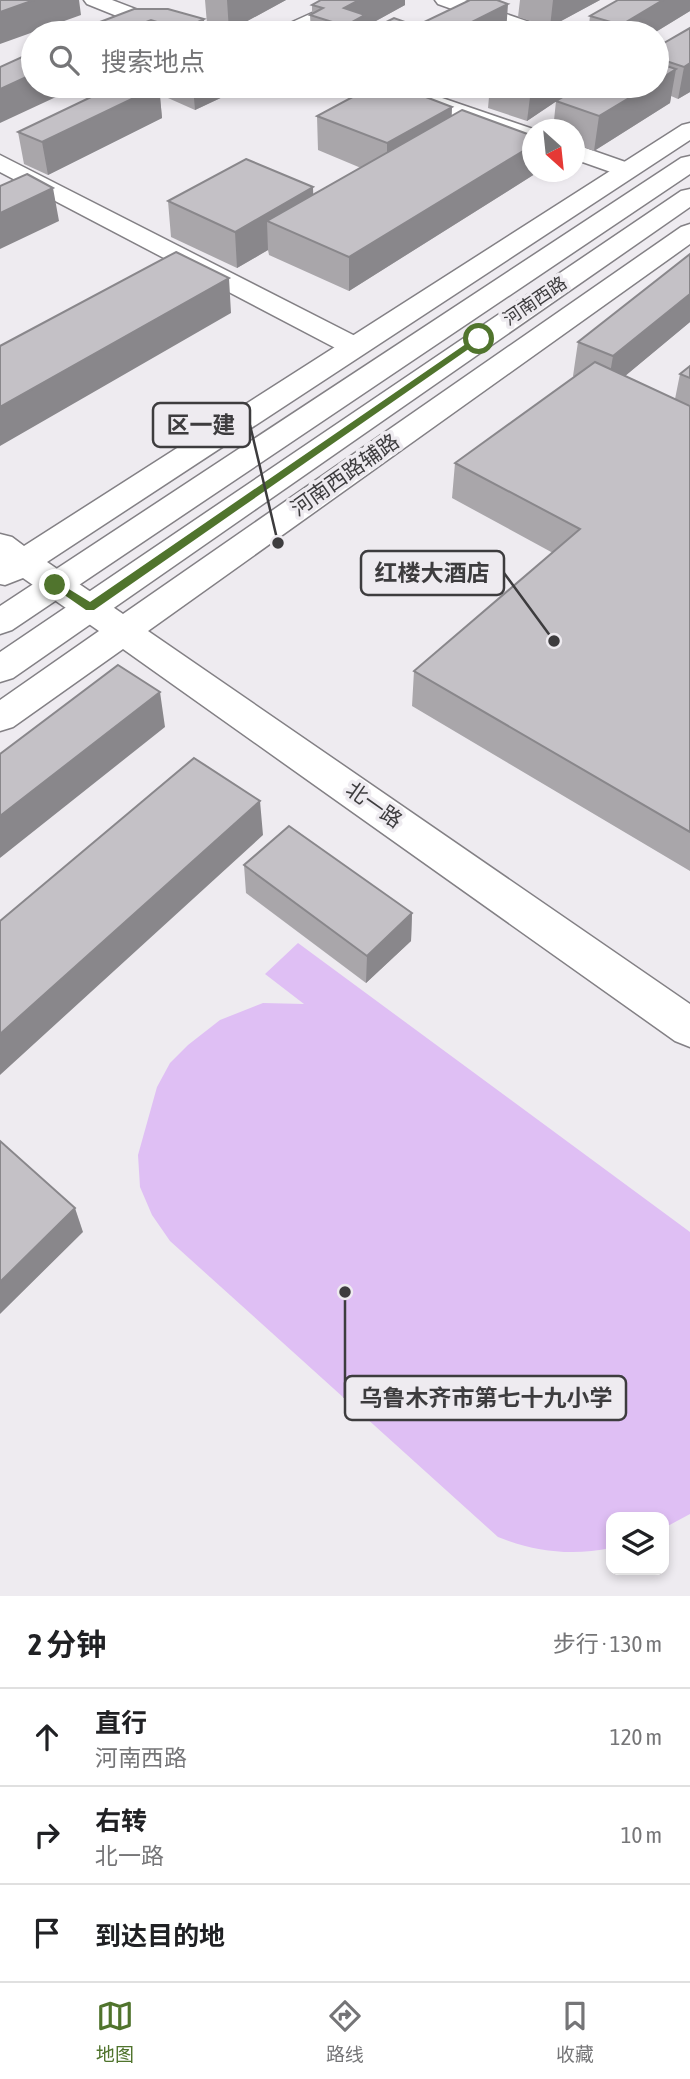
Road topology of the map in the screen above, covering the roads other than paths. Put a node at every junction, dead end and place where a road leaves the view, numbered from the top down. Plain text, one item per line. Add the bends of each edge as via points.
1 (94, 0) edge
2 (358, 0) edge
3 (445, 0) edge
4 (147, 21) edge
5 (313, 21) edge
6 (505, 21) edge
7 (421, 98) edge
8 (690, 130) edge
9 (522, 132) edge
10 (585, 155) edge
11 (0, 162) edge
12 (690, 163) edge
13 (625, 170) junction
14 (690, 196) edge
15 (690, 232) edge
16 (353, 346) junction
17 (8, 562) edge
18 (55, 585) junction
19 (90, 607) junction
20 (0, 622) edge
21 (124, 629) junction
22 (0, 669) edge
23 (0, 718) edge
24 (690, 1028) edge

1 - 4 street
2 - 5 street
3 - 6 street
7 - 9 street
8 - 13 street
10 - 13 street
11 - 16 street
12 - 18 street, 河南西路
13 - 16 street
14 - 19 street, 河南西路
15 - 21 street, 河南西路辅路
16 - 17 street
17 - 18 street, 北一路
18 - 19 street, 北一路
18 - 20 street, 河南西路
19 - 21 street, 北一路
19 - 22 street, 河南西路
21 - 23 street, 河南西路辅路
21 - 24 street, 北一路

